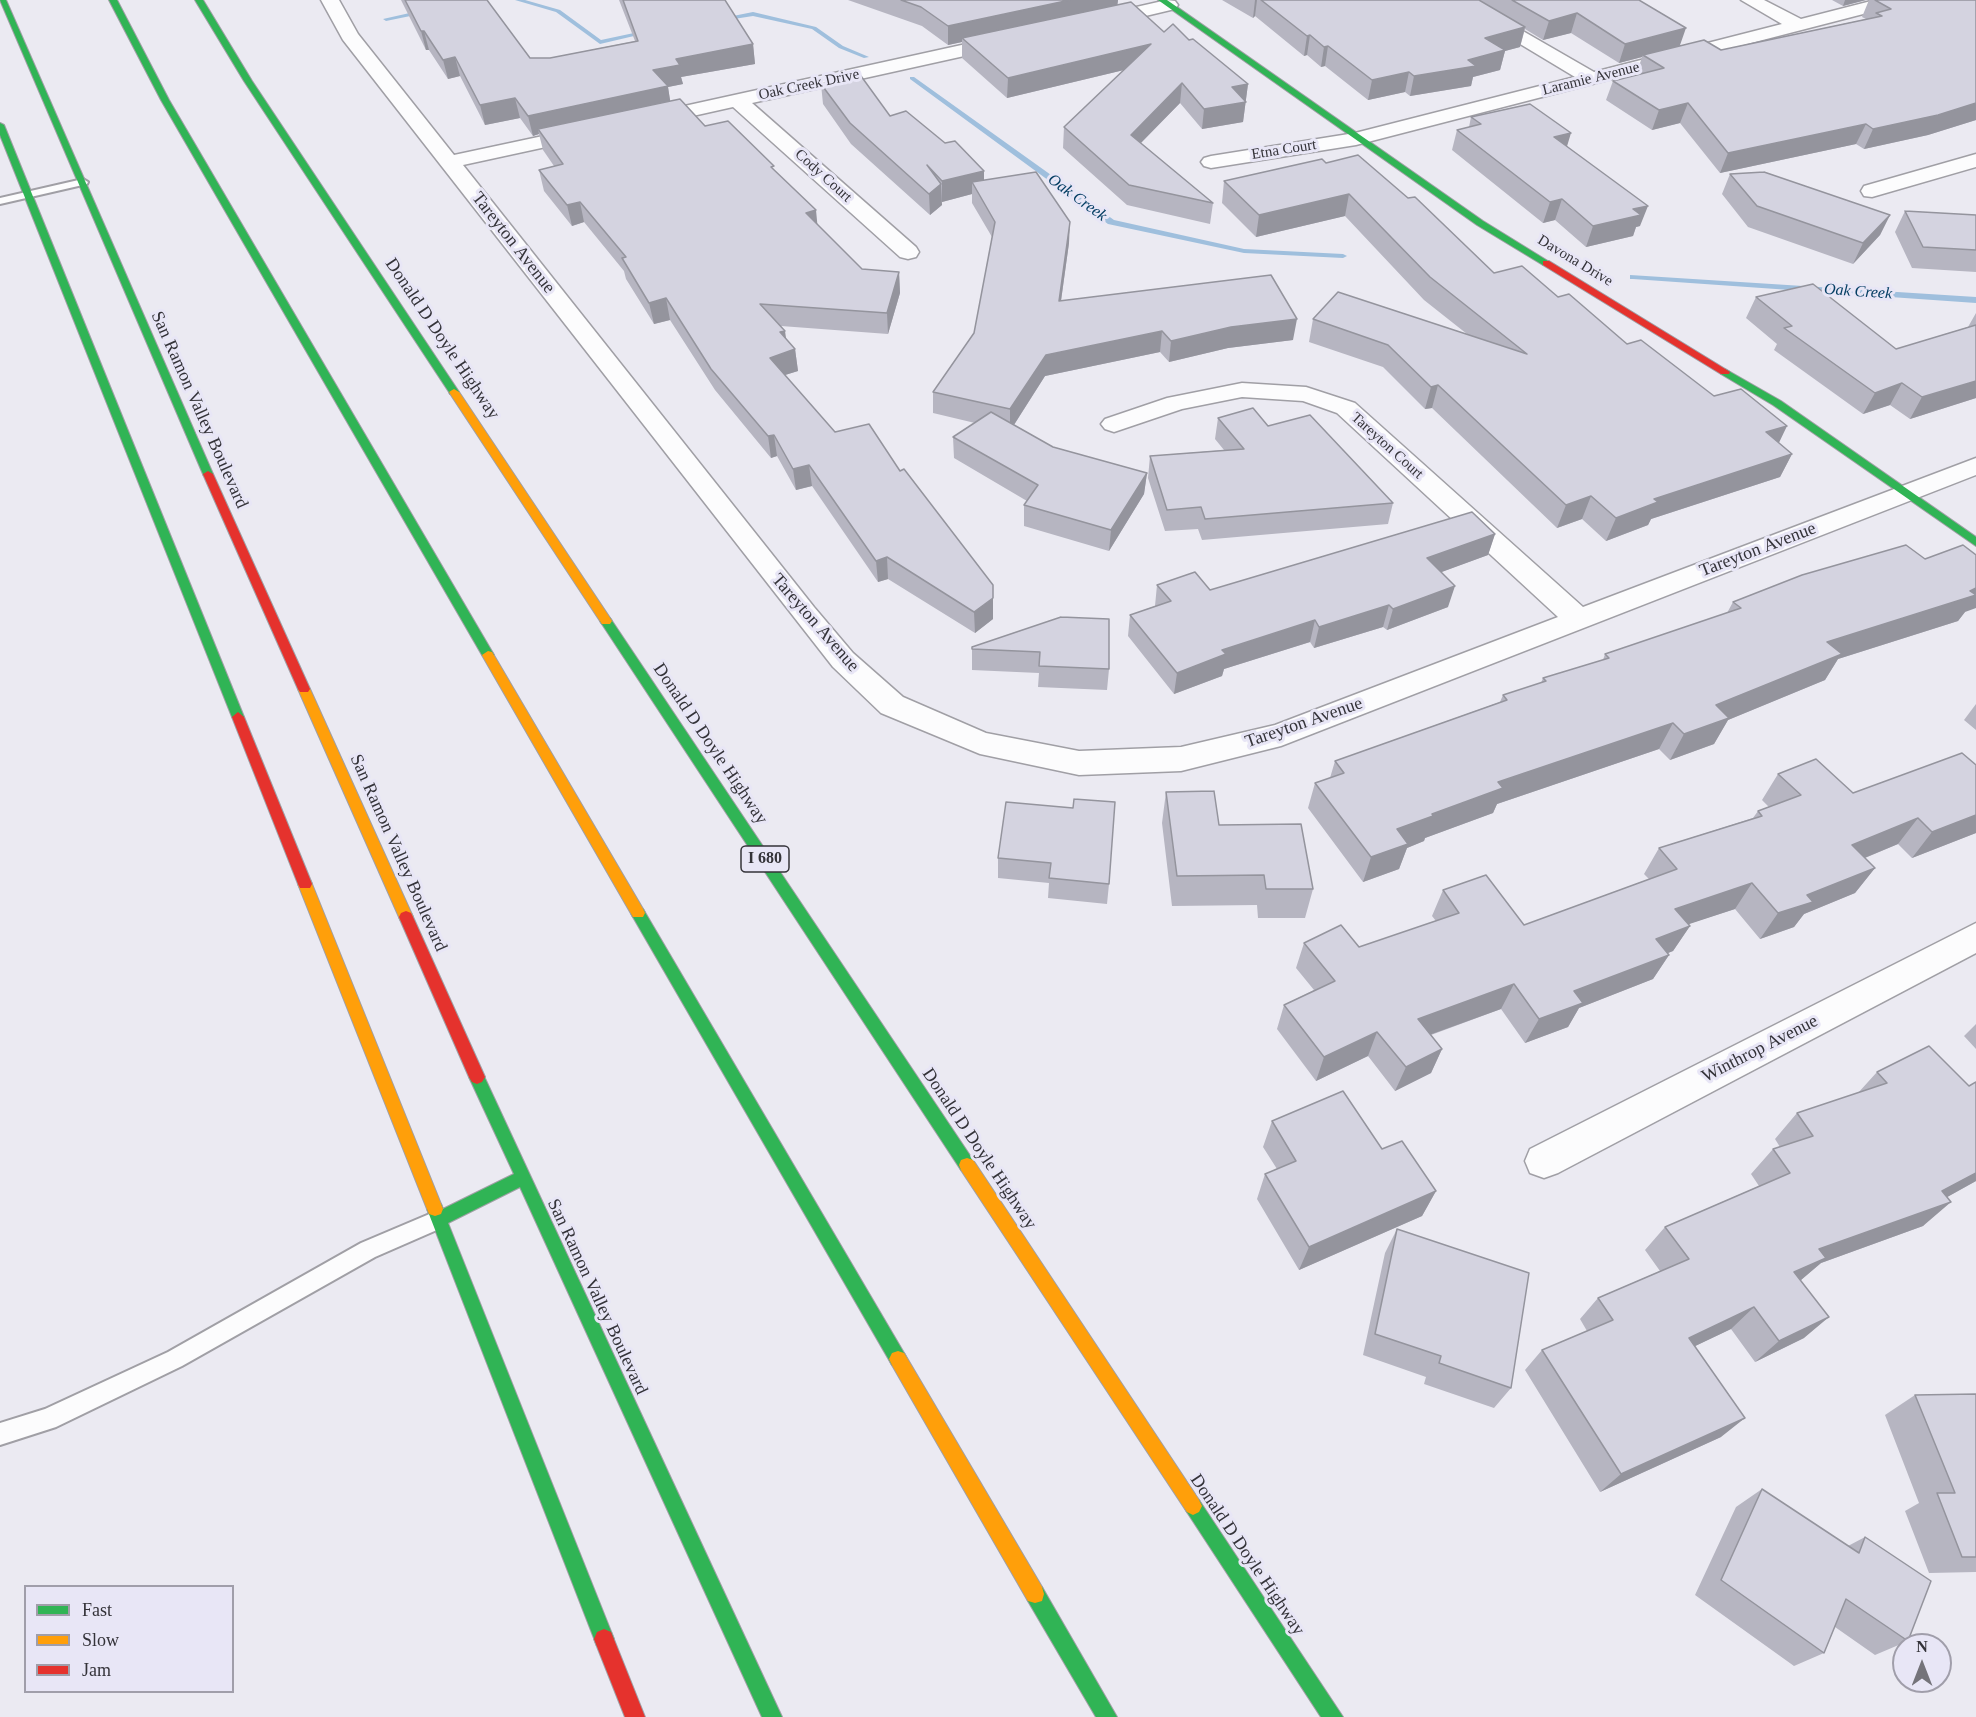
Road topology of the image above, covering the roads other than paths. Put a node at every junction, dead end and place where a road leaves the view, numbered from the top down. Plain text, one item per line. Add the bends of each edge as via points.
1 (2, 0) edge
2 (113, 0) edge
3 (199, 0) edge
4 (330, 0) edge
5 (1456, 0) edge
6 (1750, 0) edge
7 (1896, 0) edge
8 (1165, 3) edge
9 (1799, 25) junction
10 (1076, 26) edge
11 (1029, 36) edge
12 (1593, 79) junction
13 (738, 101) junction
14 (634, 123) edge
15 (0, 125) edge
16 (599, 130) edge
17 (1356, 139) junction
18 (1976, 160) edge
19 (449, 162) junction
20 (1211, 162) dead end
21 (83, 182) junction
22 (1872, 191) dead end
23 (28, 194) junction
24 (0, 201) edge
25 (908, 252) dead end
26 (1113, 424) dead end
27 (1976, 466) edge
28 (1908, 492) junction
29 (1976, 542) edge
30 (1579, 620) junction
31 (1976, 937) edge
32 (1544, 1161) dead end
33 (522, 1178) junction
34 (439, 1219) junction
35 (0, 1434) edge
36 (635, 1717) edge
37 (772, 1717) edge
38 (1107, 1717) edge
39 (1334, 1717) edge

1 - 21 main road, San Ramon Valley Boulevard
2 - 38 main road via 242,234
3 - 39 main road, Donald D Doyle Highway / I 680 via 254,91
4 - 19 street, Tareyton Avenue via 350,36
5 - 12 street
6 - 9 street
7 - 9 street, Laramie Avenue
8 - 10 street
8 - 17 main road, Davona Drive
9 - 12 street, Laramie Avenue
11 - 13 street, Oak Creek Drive
12 - 17 street, Laramie Avenue
13 - 14 street, Oak Creek Drive
13 - 25 street, Cody Court
15 - 23 main road
16 - 19 street
17 - 20 street, Etna Court
17 - 28 main road, Davona Drive via 1480,223 1777,403
18 - 22 street
19 - 30 street, Tareyton Avenue via 843,660 892,705 980,743 1079,763 1181,759 1281,735
21 - 23 lane
21 - 33 main road, San Ramon Valley Boulevard via 129,297
23 - 24 lane
23 - 34 main road
26 - 30 street, Tareyton Court via 1176,403 1242,390 1306,394 1346,408
27 - 28 street, Tareyton Avenue
28 - 29 main road, Davona Drive
28 - 30 street, Tareyton Avenue
31 - 32 street, Winthrop Avenue
33 - 34 main road
33 - 37 main road, San Ramon Valley Boulevard
34 - 35 lane via 368,1250 175,1359 48,1419
34 - 36 main road

